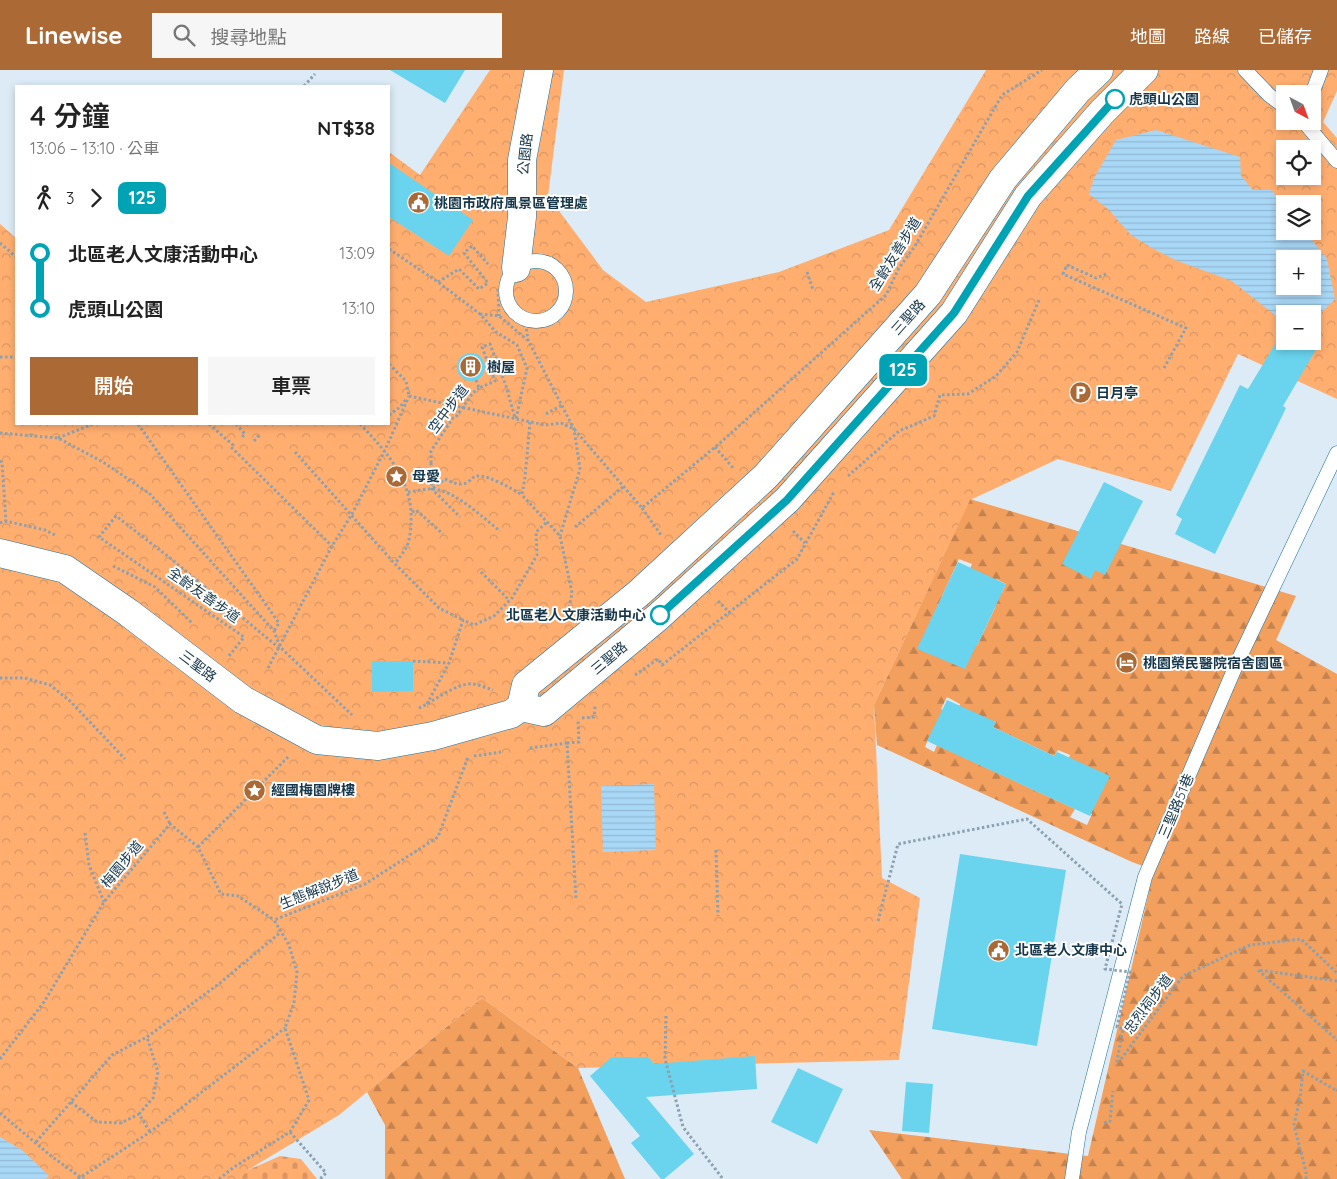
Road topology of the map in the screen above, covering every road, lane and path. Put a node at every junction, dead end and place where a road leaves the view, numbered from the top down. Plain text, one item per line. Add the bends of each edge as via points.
1 (539, 70) edge
2 (1042, 70) edge
3 (1099, 70) edge
4 (1144, 70) edge
5 (1245, 70) edge
6 (1322, 70) edge
7 (315, 74) dead end
8 (305, 85) edge
9 (1316, 85) edge
10 (1276, 100) edge
11 (1311, 130) edge
12 (1337, 161) edge
13 (0, 243) edge
14 (390, 249) edge
15 (15, 256) edge
16 (501, 272) junction
17 (807, 272) dead end
18 (1106, 274) dead end
19 (438, 282) junction
20 (813, 290) dead end
21 (1039, 300) dead end
22 (480, 314) junction
23 (499, 316) junction
24 (525, 319) junction
25 (528, 340) junction
26 (0, 357) edge
27 (15, 357) edge
28 (390, 365) edge
29 (1164, 368) dead end
30 (476, 380) dead end
31 (478, 388) junction
32 (409, 396) junction
33 (562, 405) junction
34 (390, 413) edge
35 (546, 414) dead end
36 (516, 419) junction
37 (530, 422) junction
38 (90, 425) edge
39 (139, 425) edge
40 (210, 425) edge
41 (237, 425) edge
42 (361, 425) edge
43 (574, 429) junction
44 (0, 433) edge
45 (260, 434) dead end
46 (242, 437) dead end
47 (58, 438) junction
48 (254, 441) dead end
49 (715, 447) junction
50 (385, 450) junction
51 (295, 452) dead end
52 (1337, 453) edge
53 (0, 461) edge
54 (737, 472) dead end
55 (844, 480) dead end
56 (624, 486) junction
57 (837, 486) dead end
58 (432, 489) junction
59 (408, 492) junction
60 (522, 496) junction
61 (642, 508) junction
62 (412, 512) junction
63 (352, 514) junction
64 (460, 517) dead end
65 (5, 521) junction
66 (547, 522) junction
67 (0, 523) edge
68 (575, 527) dead end
69 (790, 528) dead end
70 (500, 532) dead end
71 (443, 534) dead end
72 (560, 536) junction
73 (662, 537) dead end
74 (62, 539) dead end
75 (805, 543) junction
76 (332, 546) junction
77 (0, 553) edge
78 (395, 564) junction
79 (113, 565) dead end
80 (567, 566) dead end
81 (481, 572) dead end
82 (714, 597) dead end
83 (509, 600) junction
84 (730, 613) junction
85 (463, 620) junction
86 (195, 626) dead end
87 (274, 631) junction
88 (279, 647) junction
89 (221, 651) dead end
90 (413, 661) dead end
91 (449, 663) junction
92 (268, 668) dead end
93 (634, 676) dead end
94 (0, 678) edge
95 (595, 705) dead end
96 (521, 707) junction
97 (418, 708) dead end
98 (354, 716) dead end
99 (567, 743) junction
100 (530, 748) dead end
101 (500, 752) dead end
102 (291, 754) dead end
103 (125, 759) dead end
104 (164, 812) dead end
105 (170, 824) junction
106 (85, 833) dead end
107 (198, 847) junction
108 (716, 850) dead end
109 (576, 899) dead end
110 (104, 902) junction
111 (718, 916) dead end
112 (274, 920) junction
113 (878, 921) dead end
114 (281, 932) junction
115 (1337, 973) edge
116 (1337, 980) edge
117 (666, 1016) dead end
118 (284, 1028) junction
119 (147, 1037) junction
120 (1337, 1040) edge
121 (0, 1059) edge
122 (1337, 1091) edge
123 (71, 1102) junction
124 (0, 1112) edge
125 (139, 1114) junction
126 (150, 1132) junction
127 (290, 1132) junction
128 (36, 1142) junction
129 (81, 1178) edge
130 (219, 1179) edge
131 (320, 1179) edge
132 (723, 1179) edge
133 (1072, 1179) edge
134 (1306, 1179) edge

1 - 16 street, 公園路 via 522,160 522,218
2 - 49 path, 全齡友善步道 via 1002,96 886,295
3 - 96 street, 三聖路 via 1078,90 1003,179 928,294 766,476 639,593 526,685
4 - 96 street, 三聖路 via 1028,196 954,313 787,500 658,617 544,712
5 - 10 lane
6 - 9 lane
7 - 8 path
11 - 12 lane
13 - 15 path
14 - 19 path
16 - 19 path via 472,246 464,253 488,283 479,289 459,269
16 - 23 path
16 - 24 lane, 公園路 via 508,281 506,296 509,306
16 - 24 lane via 536,261 546,262 560,272 566,286 564,301 556,313 543,320
17 - 20 path
18 - 29 path via 1096,278 1067,265 1063,274 1186,328
19 - 22 path
21 - 55 path via 1017,352 996,376 968,394 940,395 934,416 899,431
22 - 23 path
22 - 36 path via 496,332 517,345 527,368
23 - 25 path
24 - 25 path
25 - 33 path
26 - 27 path
28 - 32 path via 406,381
30 - 31 path, 空中步道
31 - 36 path, 空中步道 via 495,381 482,347 490,344
31 - 58 path, 空中步道, bridge via 431,451
32 - 34 path
32 - 36 path
32 - 50 path
33 - 35 path
33 - 43 path
36 - 37 path
37 - 43 path via 545,425 561,423
37 - 60 path
38 - 47 path
39 - 87 path, 全齡友善步道 via 279,623
40 - 76 path
41 - 46 path via 246,434
42 - 50 path
43 - 56 path
43 - 72 path via 580,469
44 - 47 path, 全齡友善步道
45 - 48 path
47 - 87 path, 全齡友善步道 via 103,462 150,494
49 - 54 path
49 - 61 path, 全齡友善步道
50 - 59 path
50 - 63 path
51 - 63 path
52 - 133 lane, 三聖路51巷 via 1237,663 1145,877 1079,1132
53 - 65 path
56 - 61 path
56 - 68 path
57 - 75 path
58 - 59 path
58 - 60 path via 445,479 458,484 466,483 474,476 482,476 512,488
58 - 64 path
58 - 70 path via 448,492
59 - 62 path
60 - 66 path
61 - 73 path
62 - 71 path via 416,510
62 - 78 path via 407,546
63 - 76 path
63 - 78 path
65 - 67 path
65 - 74 path via 46,530
66 - 72 path
66 - 83 path via 536,532 537,555
69 - 75 path
72 - 80 path
75 - 84 path via 797,559
76 - 88 path
77 - 96 street, 三聖路 via 65,569 243,700 316,740 378,746 450,731 511,714
78 - 85 path via 439,608
79 - 86 path, 全齡友善步道 via 155,587
81 - 83 path
82 - 84 path
83 - 85 path via 494,616 474,625
84 - 93 path via 662,665 658,659
85 - 91 path
87 - 88 path, 全齡友善步道
88 - 89 path, 全齡友善步道 via 116,516 99,537 244,637 228,658
88 - 92 path
88 - 98 path
90 - 91 path
91 - 97 path via 427,705
94 - 103 path via 25,678 50,685 70,701
95 - 99 path via 594,717 577,718 579,742
99 - 100 path
99 - 109 path
101 - 112 path, 生態解說步道 via 466,757 438,838 365,884
102 - 107 path
104 - 105 path
105 - 107 path
105 - 110 path, 梅園步道
106 - 110 path via 89,865
107 - 112 path via 221,894 238,896
108 - 111 path
110 - 121 path, 梅園步道 via 44,1002
112 - 114 path, 生態解說步道
113 - 115 path, 忠烈祠步道, bridge via 898,844 1027,819 1122,904 1105,969 1130,972 1117,1027 1123,1029 1116,1066 1183,976 1250,945 1301,939
114 - 118 path, 生態解說步道 via 289,945 297,972 294,1003
114 - 119 path via 220,984
116 - 120 path via 1258,970
117 - 132 path via 665,1060 683,1127
118 - 126 path
118 - 127 path via 309,1100
119 - 123 path via 112,1055
119 - 125 path via 158,1072 153,1098
122 - 134 path via 1303,1071 1294,1125
123 - 125 path via 97,1122 121,1122
123 - 128 path
124 - 128 path
125 - 126 path
126 - 129 path
127 - 130 path
127 - 131 path via 326,1174
128 - 129 path

